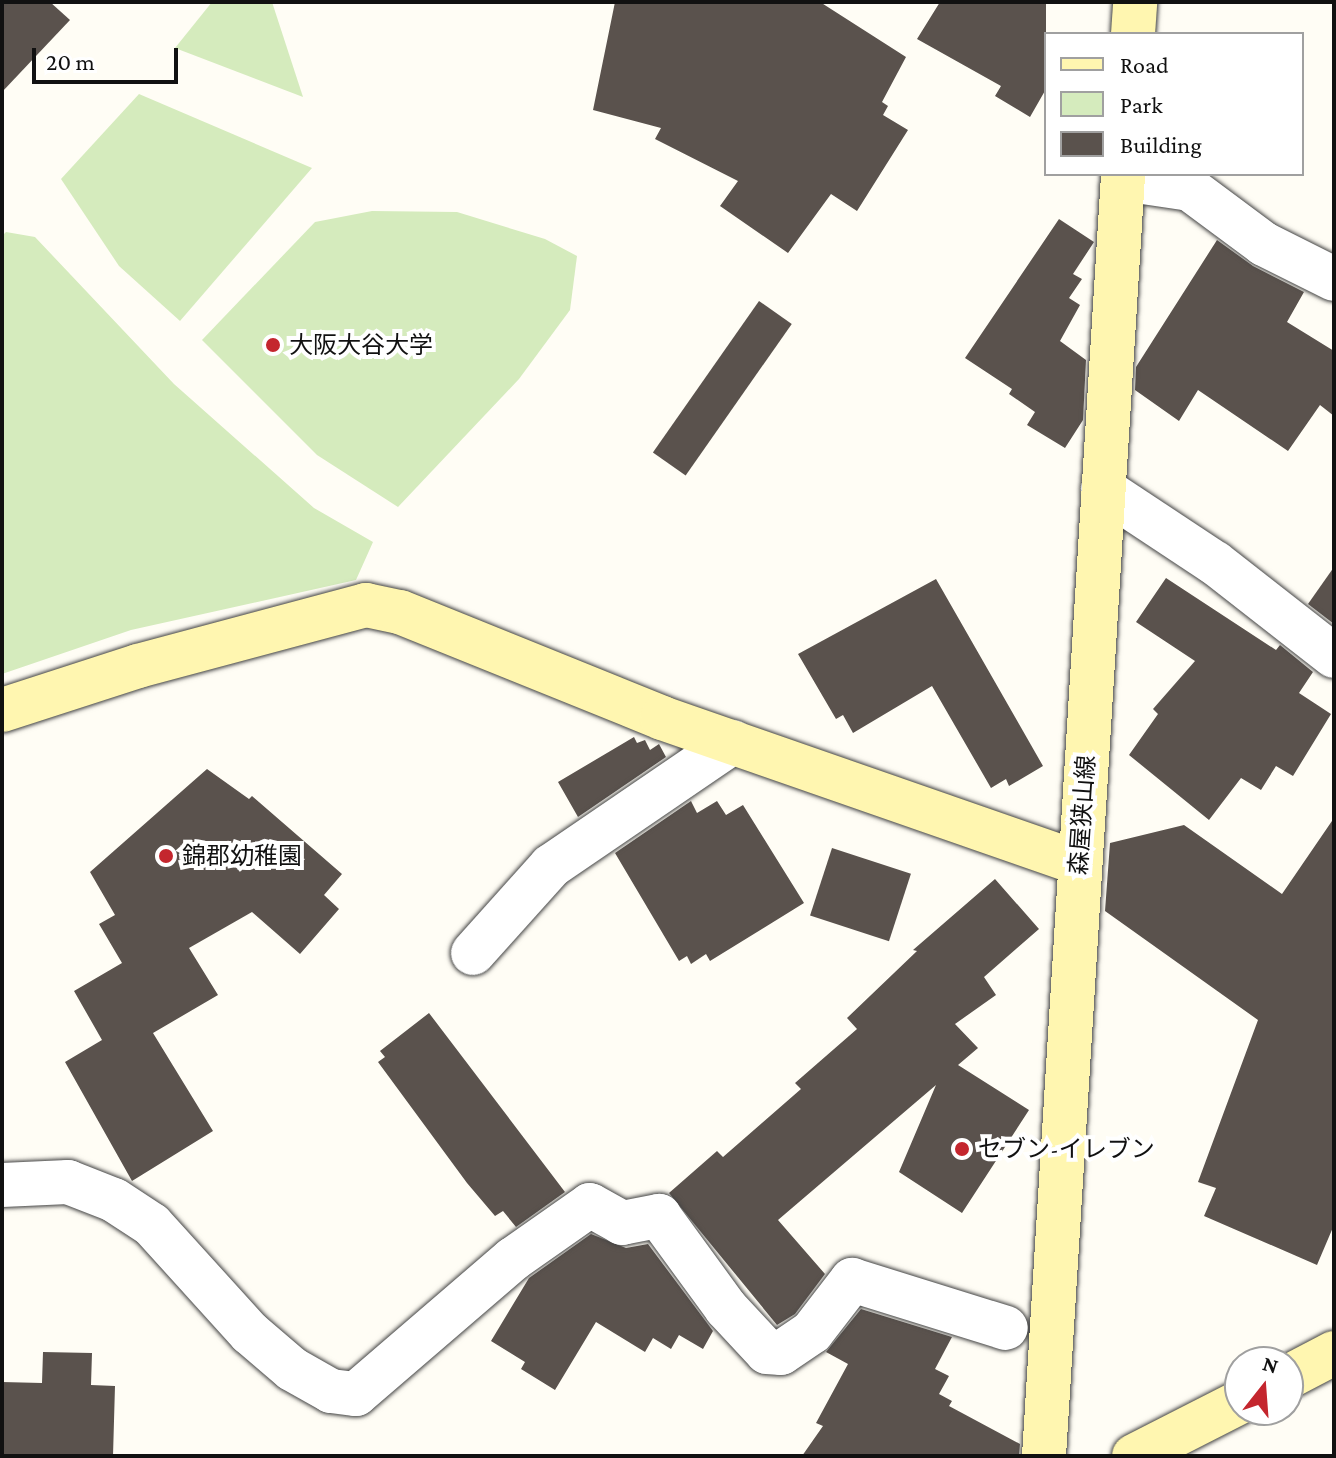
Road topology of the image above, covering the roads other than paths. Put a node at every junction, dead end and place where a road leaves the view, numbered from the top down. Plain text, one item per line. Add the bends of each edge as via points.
1 (1135, 2) edge
2 (1133, 32) edge
3 (1123, 176) edge
4 (1334, 279) edge
5 (1103, 489) junction
6 (1334, 656) edge
7 (2, 710) edge
8 (733, 742) junction
9 (1079, 863) junction
10 (473, 953) dead end
11 (2, 1185) edge
12 (1006, 1328) dead end
13 (1334, 1353) edge
14 (1304, 1369) edge
15 (1224, 1410) edge
16 (1044, 1456) edge
17 (1134, 1456) edge

1 - 2 main road
3 - 4 street via 1190,189 1264,244
3 - 5 main road, 森屋狭山線
5 - 6 street via 1215,563
5 - 9 main road, 森屋狭山線
7 - 8 main road via 138,666 366,605 400,612
8 - 9 main road
8 - 10 street via 551,866
9 - 16 main road, 森屋狭山線
11 - 12 street via 68,1182 114,1200 152,1225 261,1342 292,1369 331,1391 356,1394 513,1259 590,1205 622,1223 659,1216 726,1308 767,1352 781,1353 812,1332 852,1280
13 - 14 main road
15 - 17 main road

